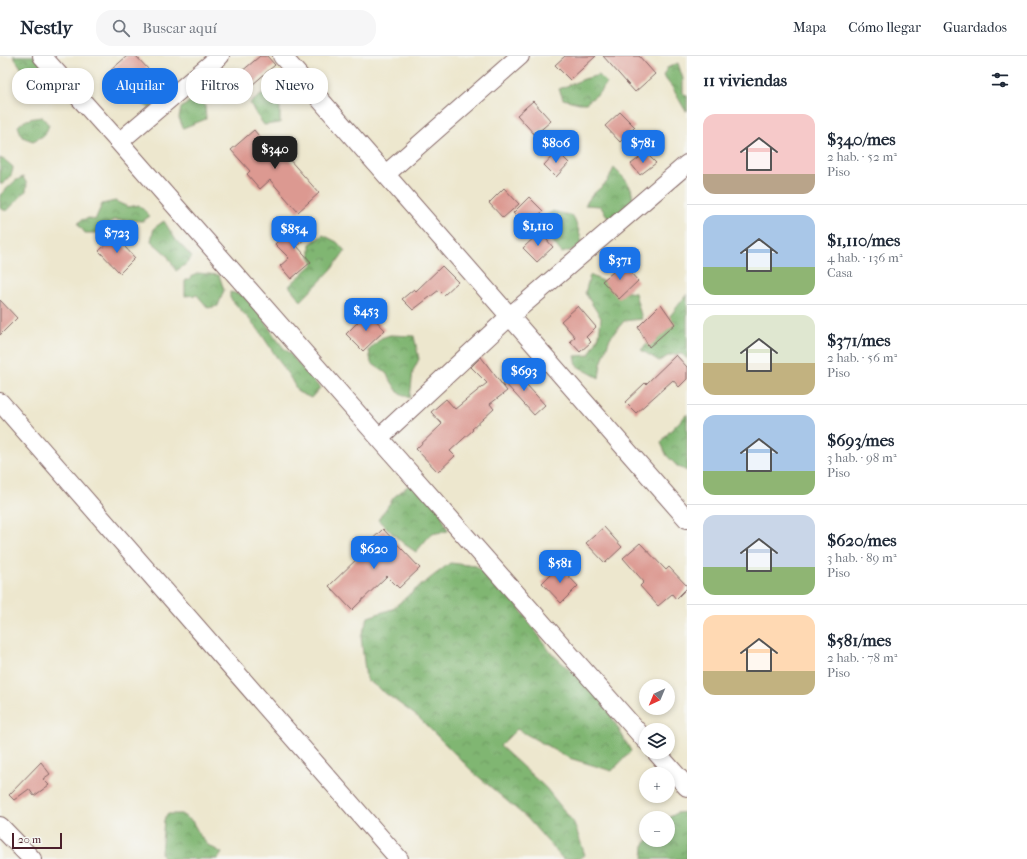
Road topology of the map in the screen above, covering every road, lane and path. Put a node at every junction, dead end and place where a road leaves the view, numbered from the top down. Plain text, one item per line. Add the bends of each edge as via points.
1 (42, 56) edge
2 (220, 56) edge
3 (282, 56) edge
4 (520, 56) edge
5 (119, 142) junction
6 (687, 164) edge
7 (386, 174) junction
8 (510, 316) junction
9 (0, 402) edge
10 (379, 438) junction
11 (687, 519) edge
12 (639, 733) edge
13 (662, 759) edge
14 (687, 787) edge
15 (0, 826) edge
16 (389, 855) edge
17 (32, 859) edge

1 - 5 street
2 - 5 street
3 - 7 street
4 - 7 street
5 - 10 street
6 - 8 street
7 - 8 street
8 - 10 street
8 - 11 street
9 - 16 street
10 - 12 street
13 - 14 street
15 - 17 street

